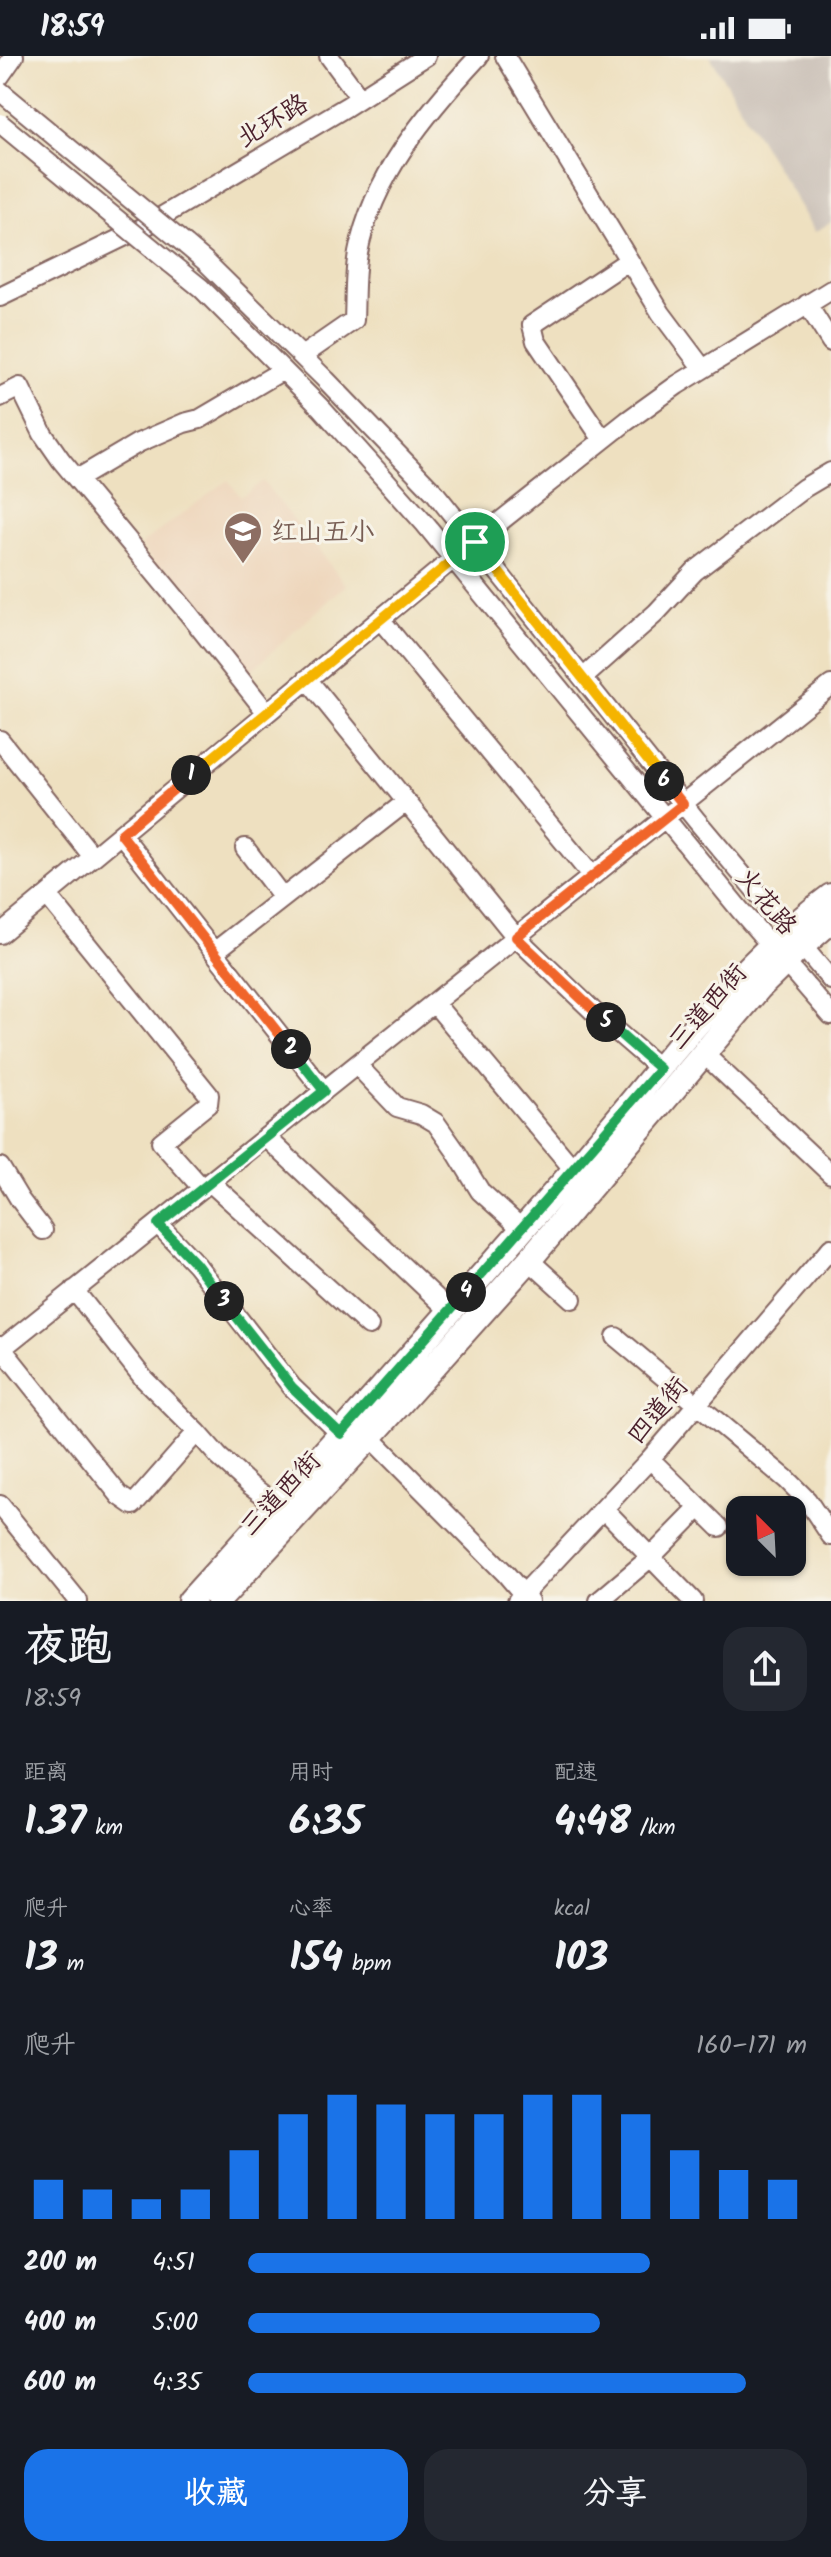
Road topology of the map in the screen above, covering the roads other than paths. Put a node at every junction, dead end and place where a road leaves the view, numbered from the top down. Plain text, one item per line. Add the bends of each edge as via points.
1 (14, 56) edge
2 (329, 56) edge
3 (426, 56) edge
4 (479, 56) edge
5 (505, 56) edge
6 (0, 76) edge
7 (0, 91) edge
8 (360, 98) junction
9 (0, 123) edge
10 (628, 261) junction
11 (831, 290) edge
12 (0, 297) edge
13 (807, 304) junction
14 (831, 342) edge
15 (302, 356) junction
16 (703, 369) junction
17 (283, 370) junction
18 (0, 397) edge
19 (603, 440) junction
20 (831, 472) edge
21 (77, 479) junction
22 (475, 542) junction
23 (454, 558) junction
24 (380, 619) junction
25 (583, 678) junction
26 (307, 679) junction
27 (831, 685) edge
28 (267, 713) junction
29 (2, 747) edge
30 (406, 802) junction
31 (683, 804) junction
32 (664, 819) junction
33 (121, 834) junction
34 (245, 848) dead end
35 (93, 857) junction
36 (592, 876) junction
37 (47, 895) junction
38 (831, 896) edge
39 (283, 898) junction
40 (831, 921) edge
41 (0, 934) edge
42 (516, 937) junction
43 (786, 946) junction
44 (214, 952) junction
45 (831, 980) edge
46 (435, 1004) junction
47 (831, 1015) edge
48 (703, 1053) junction
49 (357, 1065) junction
50 (660, 1069) junction
51 (324, 1091) junction
52 (266, 1137) junction
53 (0, 1167) edge
54 (574, 1170) junction
55 (831, 1174) edge
56 (206, 1185) junction
57 (158, 1224) junction
58 (521, 1228) junction
59 (43, 1230) dead end
60 (831, 1248) edge
61 (529, 1260) junction
62 (74, 1290) junction
63 (572, 1299) dead end
64 (450, 1311) junction
65 (369, 1326) dead end
66 (616, 1337) dead end
67 (1, 1348) edge
68 (695, 1405) junction
69 (197, 1432) junction
70 (341, 1434) junction
71 (370, 1437) junction
72 (650, 1459) junction
73 (0, 1505) edge
74 (277, 1505) junction
75 (699, 1508) junction
76 (605, 1510) junction
77 (719, 1527) dead end
78 (831, 1536) edge
79 (651, 1557) junction
80 (523, 1599) edge
81 (78, 1601) edge
82 (190, 1601) edge
83 (218, 1601) edge
84 (599, 1601) edge
85 (693, 1601) edge

1 - 6 street
2 - 8 street
3 - 8 street, 北环路
4 - 15 street via 429,114 368,213 357,256 354,320
5 - 10 street
7 - 15 street, bridge via 205,261
8 - 12 street, 北环路 via 144,227
9 - 17 street, 火花路, bridge via 201,288
10 - 16 street
10 - 19 street via 532,325 536,341
11 - 13 street
13 - 14 street
13 - 16 street
15 - 22 street via 435,493
16 - 19 street
17 - 21 street via 200,419 138,443
17 - 23 street, 火花路
18 - 21 street via 20,387 43,434
19 - 22 street
20 - 25 street via 695,571
21 - 28 street
22 - 23 street
22 - 25 street
23 - 24 street
23 - 32 street, 火花路
24 - 26 street
24 - 36 street
25 - 31 street
26 - 28 street
26 - 30 street
27 - 31 street
28 - 33 street
29 - 35 street
30 - 39 street
30 - 42 street
31 - 32 street
31 - 43 street
32 - 36 street
32 - 43 street, 火花路
33 - 35 street
33 - 44 street
34 - 39 street
35 - 37 street
36 - 42 street
37 - 41 street
37 - 56 street via 209,1095 208,1104 161,1142
38 - 43 main road
39 - 44 street
40 - 43 main road, 三道西街
42 - 46 street
42 - 50 street
43 - 45 street
43 - 47 street, 火花路
43 - 48 main road, 三道西街 via 759,988
43 - 50 main road via 742,973
44 - 51 street
46 - 49 street
46 - 54 street
48 - 55 street
48 - 61 main road, 三道西街
49 - 51 street
49 - 58 street via 397,1107 436,1123 480,1191
50 - 54 main road
51 - 52 street
52 - 56 street
52 - 64 street
53 - 59 street
54 - 58 main road
56 - 57 street
56 - 65 street
57 - 62 street
57 - 70 street via 292,1387
58 - 64 main road
60 - 68 street, 四道街
61 - 63 street
61 - 71 main road, 三道西街
62 - 67 street
62 - 69 street via 144,1379
64 - 70 main road
66 - 68 street
67 - 69 street via 120,1496 133,1505
68 - 72 street, 四道街
68 - 78 street via 798,1491
69 - 74 street
70 - 74 main road
71 - 80 street via 506,1574
71 - 83 main road, 三道西街
72 - 75 street
72 - 76 street, 四道街
73 - 81 street
74 - 82 main road
75 - 77 street
75 - 79 street
76 - 79 street
76 - 80 street, 四道街
79 - 84 street
79 - 85 street

